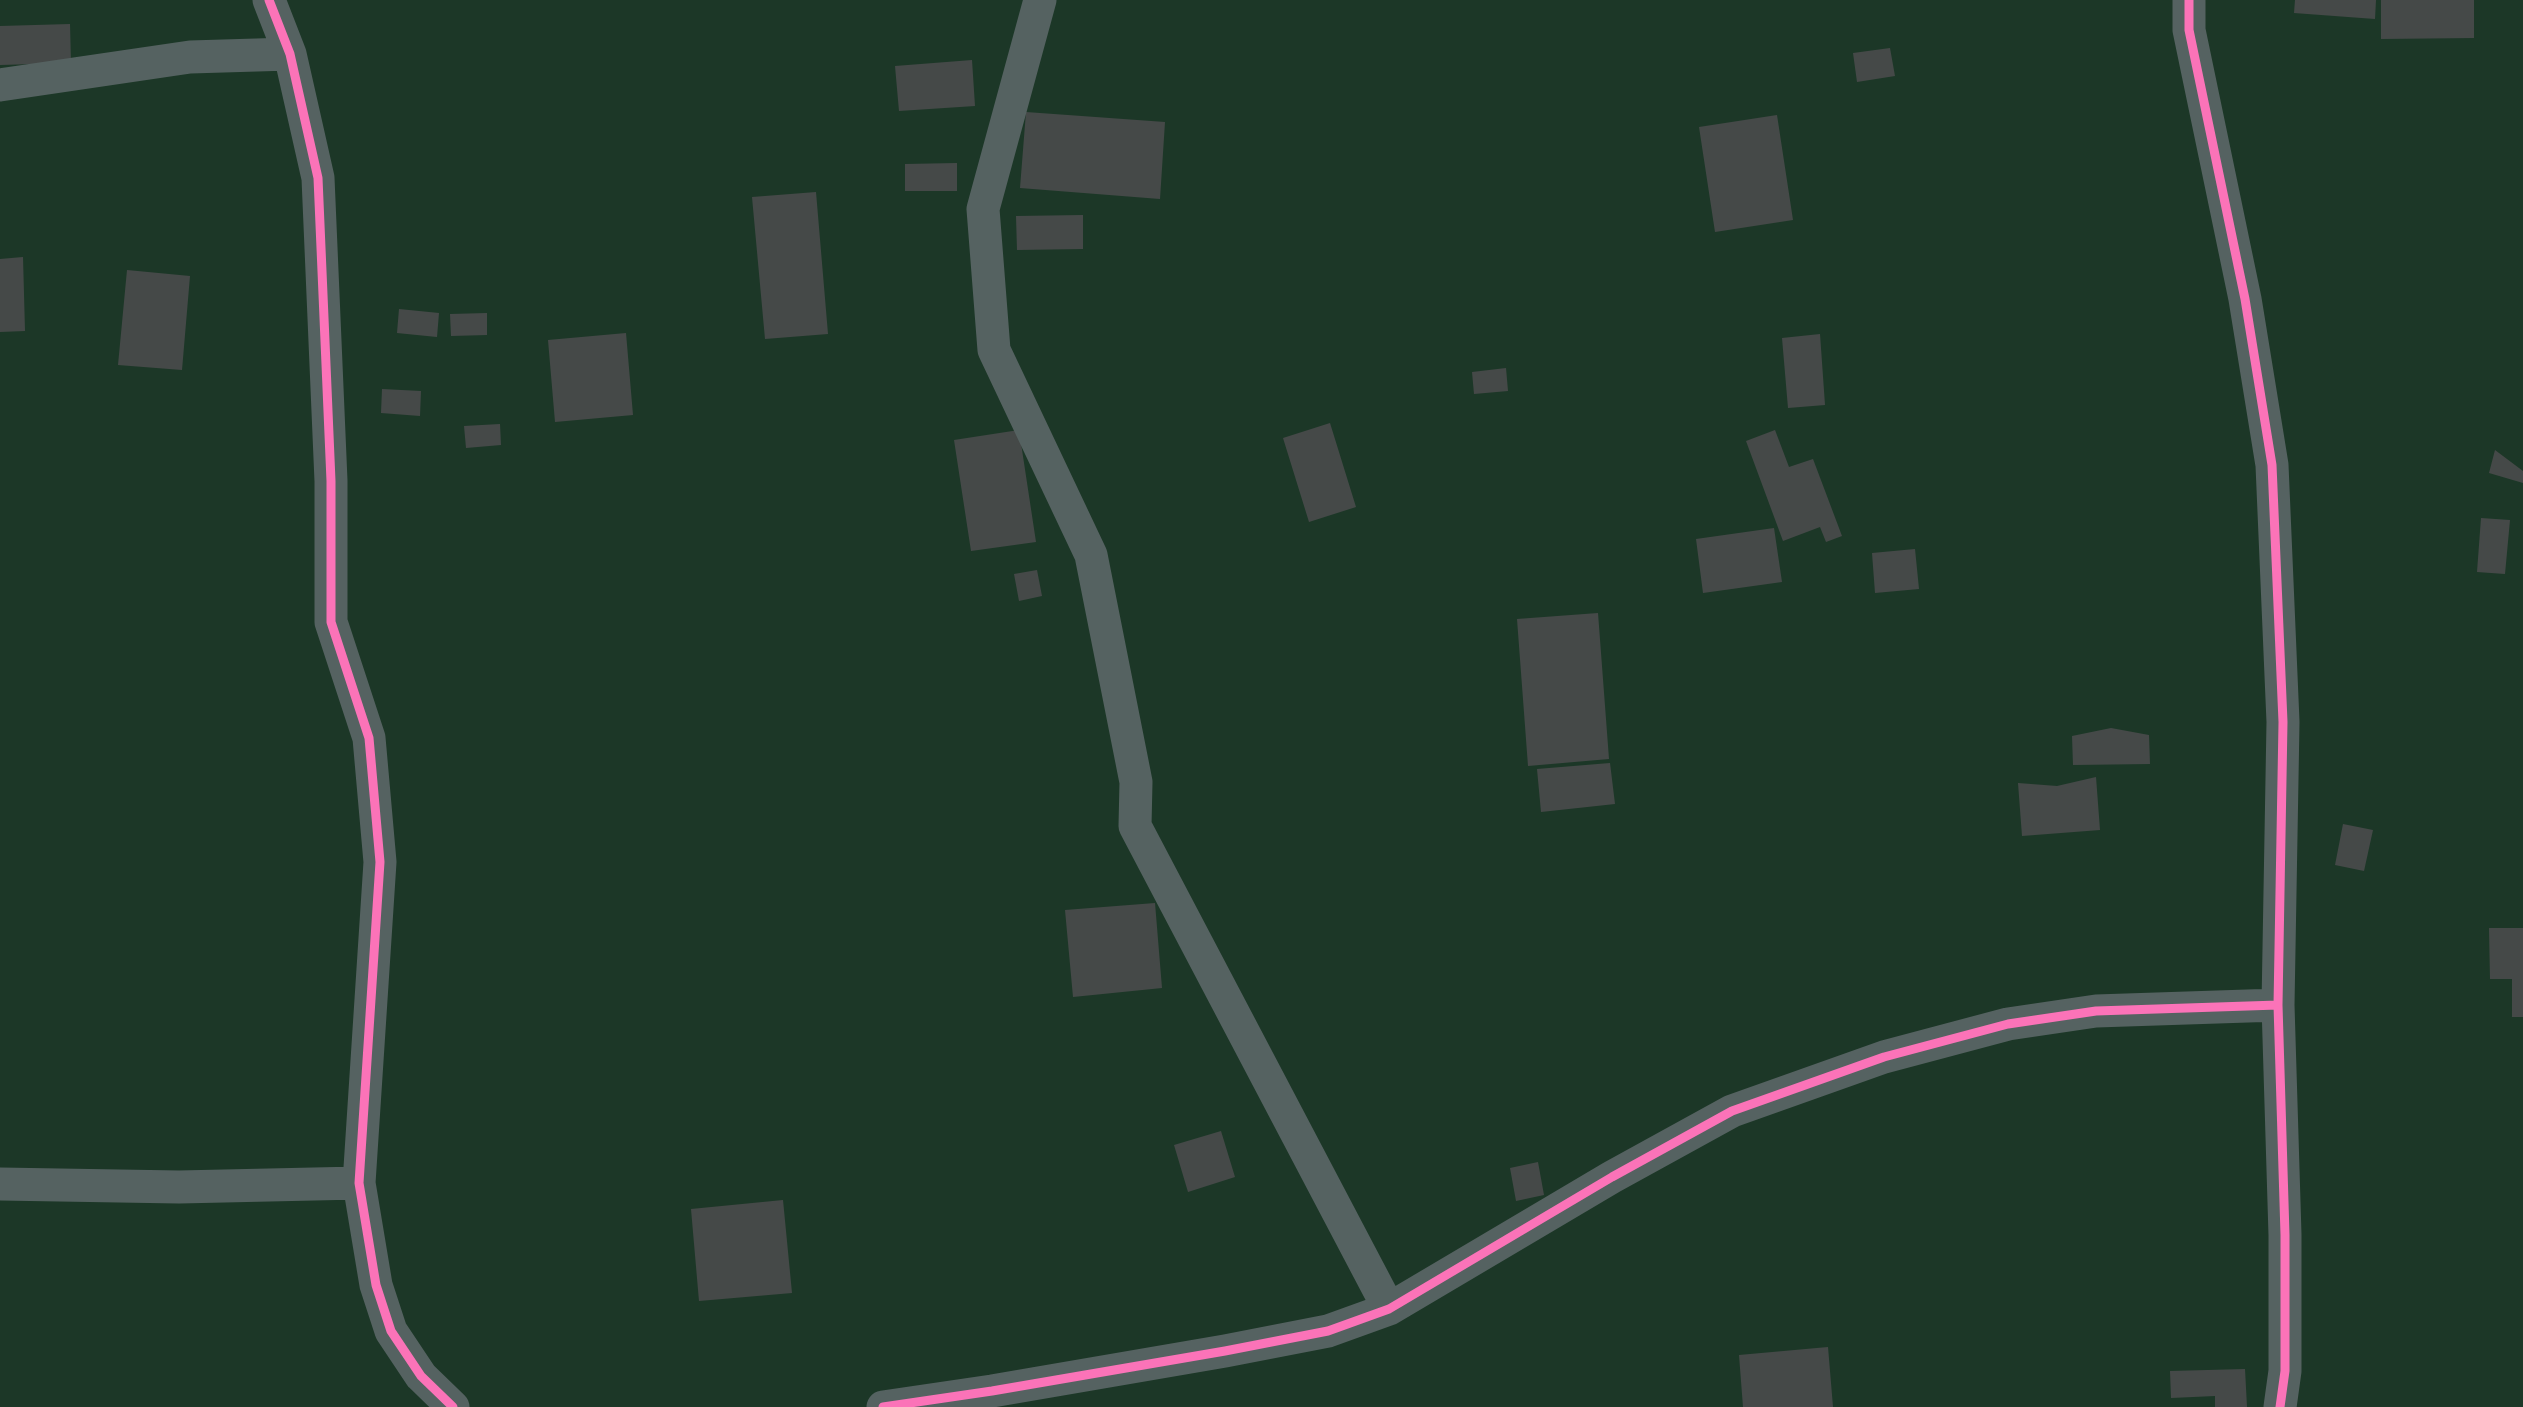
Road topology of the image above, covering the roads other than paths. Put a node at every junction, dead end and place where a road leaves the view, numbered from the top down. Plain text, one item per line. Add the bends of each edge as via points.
1 (269, 0) edge
2 (1040, 0) edge
3 (2189, 0) edge
4 (290, 54) junction
5 (0, 85) edge
6 (2278, 1005) junction
7 (359, 1183) junction
8 (0, 1184) edge
9 (1389, 1309) junction
10 (453, 1407) edge
11 (883, 1407) edge
12 (2280, 1407) edge

1 - 4 street
2 - 9 street via 983,209 994,350 1091,555 1136,782 1135,826
3 - 6 street via 2189,30 2245,299 2272,465 2283,722
4 - 5 street via 190,57
4 - 7 street via 318,178 331,481 331,622 369,738 380,862
6 - 9 street via 2096,1011 2008,1024 1884,1058 1732,1111
6 - 12 street via 2285,1235 2285,1371
7 - 8 street via 179,1187
7 - 10 street via 376,1285 391,1331 421,1376
9 - 11 street via 1328,1331 1225,1351

